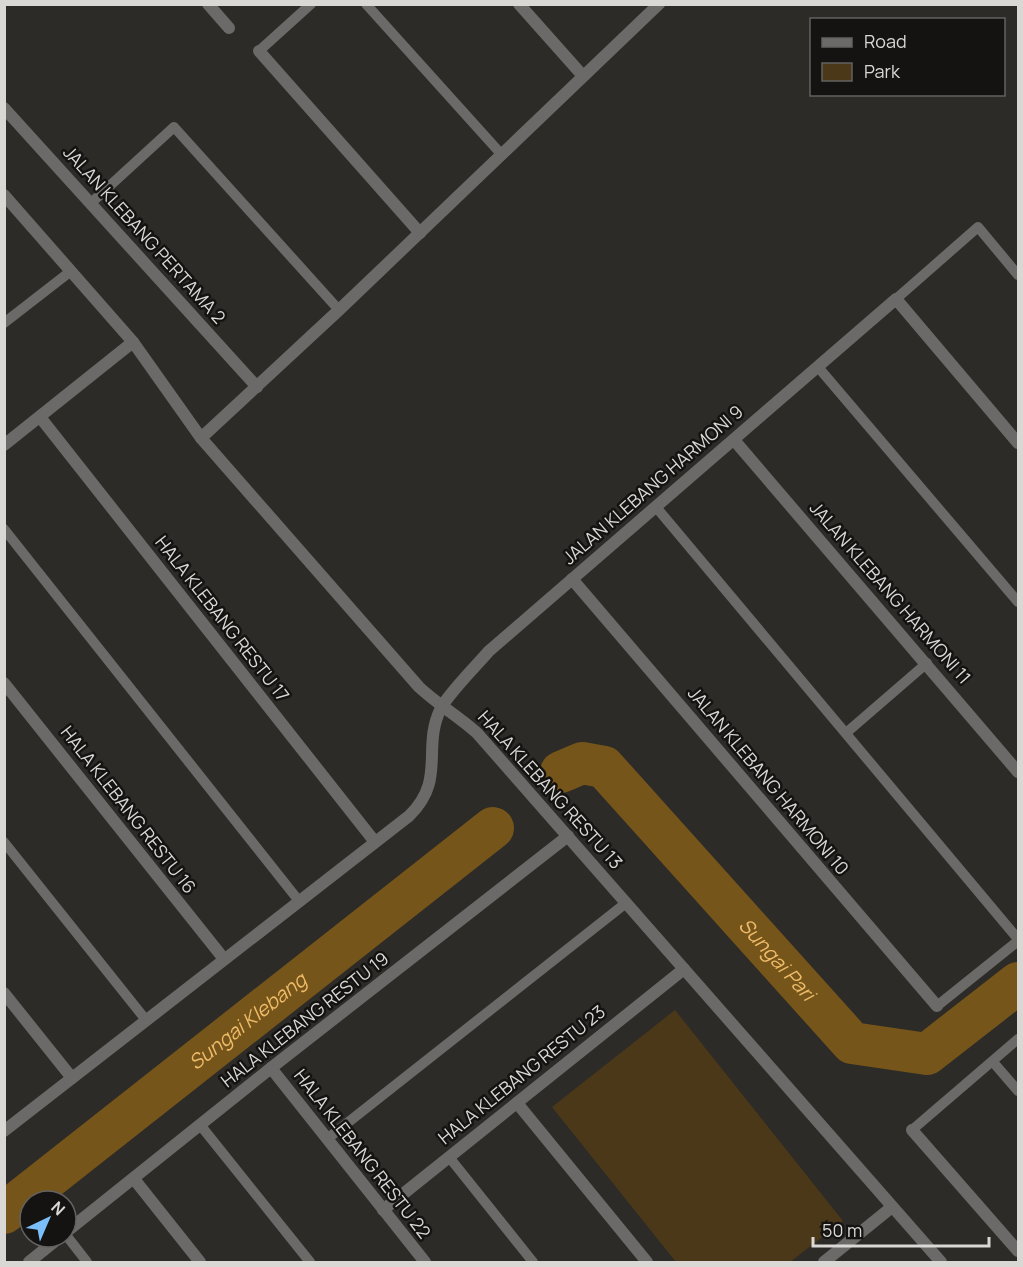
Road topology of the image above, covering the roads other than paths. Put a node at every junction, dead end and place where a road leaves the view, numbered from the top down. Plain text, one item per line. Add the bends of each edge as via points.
1 (208, 4) edge
2 (310, 4) edge
3 (366, 4) edge
4 (519, 4) edge
5 (659, 4) edge
6 (229, 28) dead end
7 (259, 51) joint
8 (583, 76) junction
9 (4, 108) edge
10 (502, 155) junction
11 (5, 197) edge
12 (92, 203) junction
13 (420, 233) junction
14 (71, 270) junction
15 (1018, 275) edge
16 (896, 299) junction
17 (339, 310) junction
18 (4, 323) edge
19 (133, 342) junction
20 (818, 367) junction
21 (257, 387) junction
22 (40, 417) junction
23 (201, 438) junction
24 (734, 440) junction
25 (1018, 443) edge
26 (4, 445) edge
27 (656, 507) junction
28 (4, 529) edge
29 (572, 579) junction
30 (1016, 595) edge
31 (927, 663) junction
32 (4, 683) edge
33 (442, 707) junction
34 (846, 733) junction
35 (1018, 772) edge
36 (568, 836) junction
37 (4, 842) edge
38 (375, 842) junction
39 (299, 901) junction
40 (626, 903) junction
41 (1018, 940) edge
42 (224, 959) junction
43 (684, 969) junction
44 (4, 993) edge
45 (937, 1006) joint
46 (146, 1020) junction
47 (1018, 1039) edge
48 (993, 1062) junction
49 (272, 1068) junction
50 (72, 1078) junction
51 (1018, 1090) edge
52 (517, 1103) junction
53 (201, 1126) junction
54 (912, 1130) joint
55 (4, 1131) edge
56 (327, 1139) junction
57 (449, 1157) junction
58 (134, 1179) junction
59 (892, 1207) junction
60 (382, 1210) junction
61 (78, 1224) edge
62 (46, 1249) edge
63 (77, 1249) edge
64 (1018, 1251) edge
65 (29, 1263) edge
66 (87, 1263) edge
67 (200, 1263) edge
68 (310, 1263) edge
69 (424, 1263) edge
70 (533, 1263) edge
71 (647, 1263) edge
72 (824, 1263) edge
73 (941, 1263) edge

1 - 6 street
2 - 7 lane
3 - 10 lane
4 - 8 street
5 - 8 street
7 - 13 street
8 - 10 street
9 - 12 street, JALAN KLEBANG PERTAMA 2
10 - 13 street
11 - 14 street, HALA KLEBANG RESTU 13
12 - 17 lane via 174,128
12 - 21 street, JALAN KLEBANG PERTAMA 2
13 - 17 street
14 - 18 lane
14 - 19 street, HALA KLEBANG RESTU 13
15 - 16 lane via 978,227
16 - 20 street, JALAN KLEBANG HARMONI 9
16 - 25 street
17 - 21 street
19 - 22 street
19 - 23 street, HALA KLEBANG RESTU 13
20 - 24 street, JALAN KLEBANG HARMONI 9
20 - 30 lane
21 - 23 street
22 - 26 street
22 - 38 street, HALA KLEBANG RESTU 17
23 - 33 street, HALA KLEBANG RESTU 13 via 419,687
24 - 27 street, JALAN KLEBANG HARMONI 9
24 - 31 street, JALAN KLEBANG HARMONI 11
27 - 29 street, JALAN KLEBANG HARMONI 9
27 - 34 lane
28 - 39 lane
29 - 33 street, JALAN KLEBANG HARMONI 9 via 489,651
29 - 45 street, JALAN KLEBANG HARMONI 10
31 - 34 lane
31 - 35 street, JALAN KLEBANG HARMONI 11
32 - 42 street, HALA KLEBANG RESTU 16
33 - 36 street, HALA KLEBANG RESTU 13 via 477,733
33 - 38 street via 434,734 428,792 409,816
34 - 41 lane
36 - 40 street, HALA KLEBANG RESTU 13
36 - 49 street, HALA KLEBANG RESTU 19
37 - 46 lane
38 - 39 street
39 - 42 street
40 - 43 street, HALA KLEBANG RESTU 13
40 - 56 lane
41 - 45 lane
42 - 46 street
43 - 52 street, HALA KLEBANG RESTU 23
43 - 59 street, HALA KLEBANG RESTU 13
44 - 50 street
46 - 50 street
47 - 48 lane
48 - 51 lane
48 - 54 lane
49 - 53 street, HALA KLEBANG RESTU 19
49 - 56 street, HALA KLEBANG RESTU 22
50 - 55 street
52 - 57 street, HALA KLEBANG RESTU 23
52 - 71 street
53 - 58 street, HALA KLEBANG RESTU 19
53 - 68 lane
54 - 64 street
56 - 60 street, HALA KLEBANG RESTU 22
57 - 60 street, HALA KLEBANG RESTU 23
57 - 70 lane
58 - 61 street, HALA KLEBANG RESTU 19
58 - 67 street
59 - 72 street
59 - 73 street, HALA KLEBANG RESTU 13
60 - 69 street, HALA KLEBANG RESTU 22
62 - 65 street
63 - 66 lane

